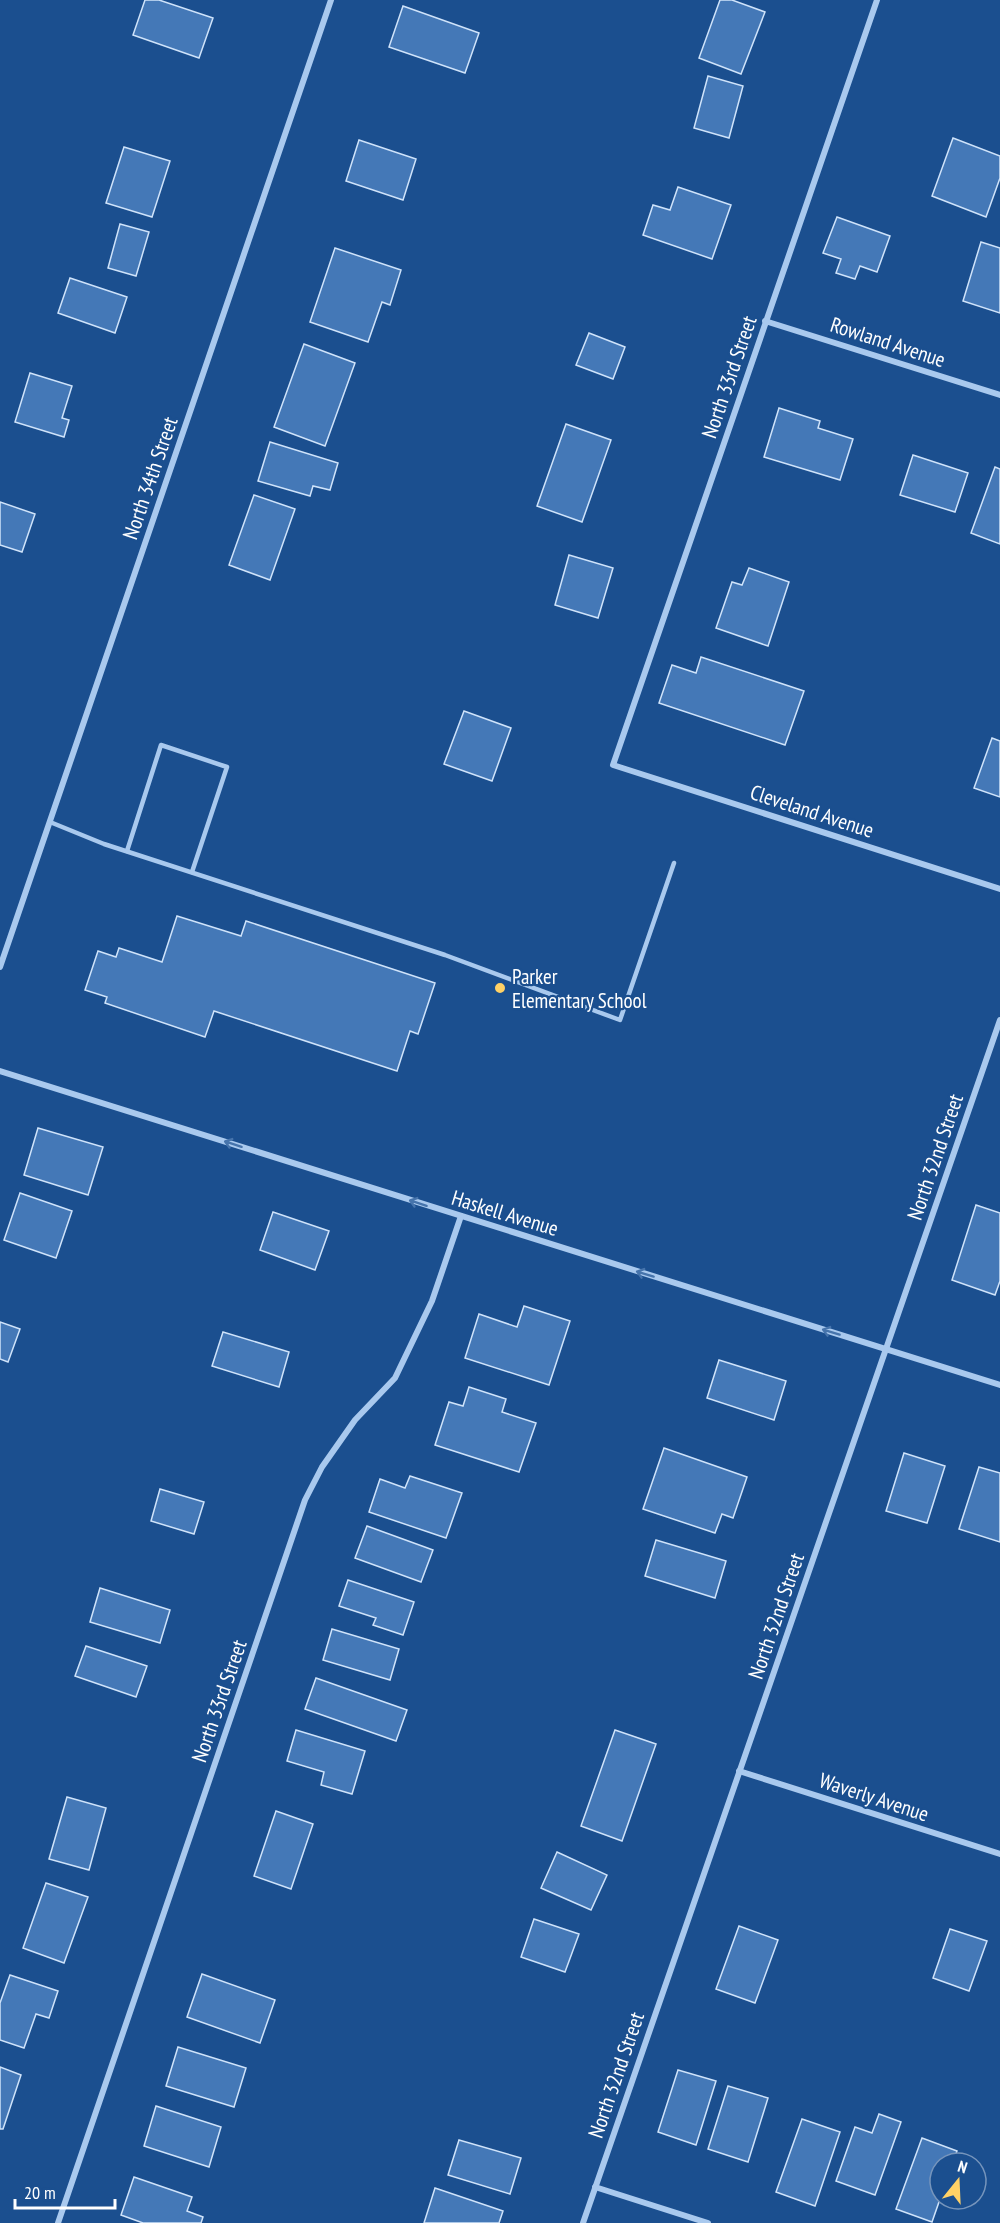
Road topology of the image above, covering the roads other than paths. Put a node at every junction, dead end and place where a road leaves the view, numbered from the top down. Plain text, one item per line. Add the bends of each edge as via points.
1 (331, 0) edge
2 (877, 0) edge
3 (765, 321) junction
4 (1000, 395) edge
5 (613, 765) joint
6 (50, 822) junction
7 (127, 851) junction
8 (674, 863) dead end
9 (192, 872) junction
10 (1000, 889) edge
11 (0, 967) edge
12 (1000, 1020) edge
13 (0, 1071) edge
14 (461, 1216) junction
15 (887, 1349) junction
16 (1000, 1385) edge
17 (739, 1771) junction
18 (1000, 1854) edge
19 (596, 2187) junction
20 (58, 2223) edge
21 (583, 2223) edge
22 (708, 2223) edge

1 - 6 street, North 34th Street
2 - 3 street, North 33rd Street
3 - 4 street, Rowland Avenue
3 - 5 street, North 33rd Street
5 - 10 street, Cleveland Avenue
6 - 7 lane
6 - 11 street, North 34th Street
7 - 9 lane
7 - 9 lane via 161,746 227,767
8 - 9 lane via 620,1020 446,955
12 - 15 street, North 32nd Street
14 -> 13 street, Haskell Avenue
15 -> 14 street, Haskell Avenue
14 - 20 street, North 33rd Street via 432,1301 395,1378 355,1420 322,1467 305,1500
15 - 16 street, Haskell Avenue
15 - 17 street, North 32nd Street
17 - 18 street, Waverly Avenue
17 - 19 street, North 32nd Street
19 - 21 street, North 32nd Street
19 - 22 street

